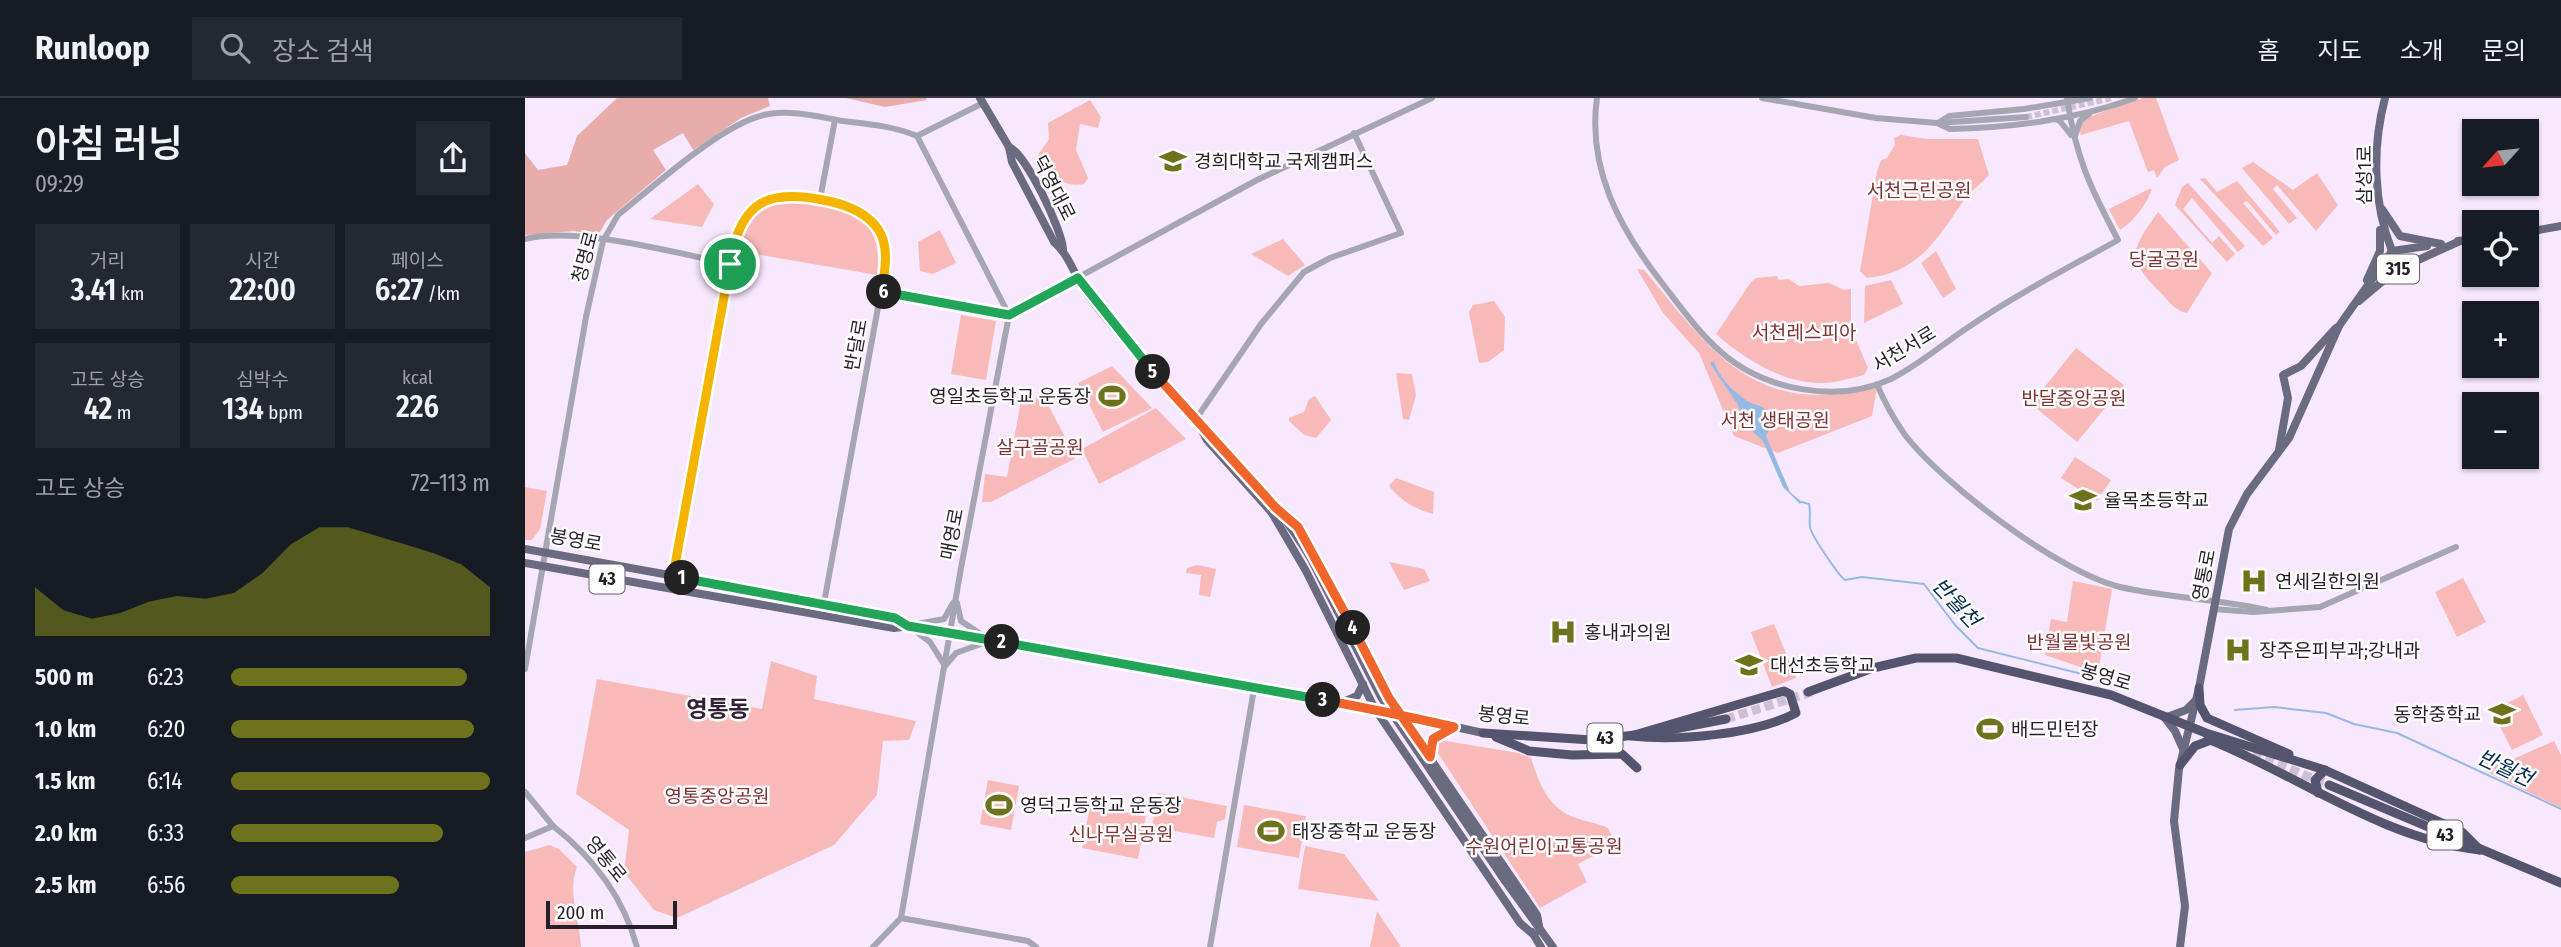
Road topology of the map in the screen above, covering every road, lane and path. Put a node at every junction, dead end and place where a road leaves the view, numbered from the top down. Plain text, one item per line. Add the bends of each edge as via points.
1 (1431, 98) edge
2 (1597, 98) edge
3 (1762, 98) edge
4 (2057, 98) edge
5 (2089, 98) edge
6 (2104, 98) edge
7 (2135, 98) edge
8 (2385, 98) edge
9 (2067, 100) edge
10 (981, 101) edge
11 (2048, 106) junction
12 (2110, 107) junction
13 (2028, 108) junction
14 (2092, 112) junction
15 (2070, 115) junction
16 (2049, 118) junction
17 (2029, 119) junction
18 (835, 120) junction
19 (1937, 123) junction
20 (1354, 133) junction
21 (917, 136) junction
22 (2074, 138) junction
23 (820, 199) junction
24 (2377, 201) junction
25 (2381, 220) junction
26 (2561, 226) edge
27 (2539, 230) edge
28 (525, 239) edge
29 (603, 241) junction
30 (2460, 241) joint
31 (2441, 244) junction
32 (2392, 251) junction
33 (730, 264) junction
34 (1078, 278) junction
35 (2365, 286) junction
36 (881, 292) junction
37 (2347, 313) junction
38 (1009, 315) junction
39 (2339, 326) junction
40 (1877, 384) junction
41 (1196, 419) junction
42 (2279, 453) junction
43 (1274, 510) junction
44 (2456, 547) dead end
45 (525, 549) edge
46 (545, 552) junction
47 (525, 563) edge
48 (543, 568) junction
49 (673, 576) junction
50 (956, 597) junction
51 (824, 603) junction
52 (2213, 606) junction
53 (2267, 610) junction
54 (2228, 611) junction
55 (908, 626) junction
56 (950, 634) junction
57 (2207, 637) junction
58 (990, 640) junction
59 (945, 666) junction
60 (525, 669) edge
61 (1363, 684) junction
62 (2199, 688) junction
63 (1254, 689) junction
64 (1808, 692) tunnel mouth
65 (2195, 701) junction
66 (1341, 703) junction
67 (1375, 709) junction
68 (1401, 715) junction
69 (2165, 716) junction
70 (1726, 719) tunnel mouth
71 (2188, 725) junction
72 (1454, 727) junction
73 (1485, 734) junction
74 (1631, 736) junction
75 (2211, 740) junction
76 (2184, 751) junction
77 (1430, 757) junction
78 (2307, 762) junction
79 (2180, 765) junction
80 (1637, 768) dead end
81 (2325, 770) junction
82 (2329, 785) tunnel mouth
83 (525, 792) edge
84 (2324, 796) junction
85 (552, 825) junction
86 (525, 838) edge
87 (2480, 850) junction
88 (2561, 883) edge
89 (901, 918) junction
90 (1537, 933) junction
91 (637, 947) edge
92 (873, 947) edge
93 (1037, 947) edge
94 (1210, 947) edge
95 (1541, 947) edge
96 (1553, 947) edge
97 (2180, 947) edge

1 - 20 street
2 - 40 street, 서천서로 via 1597,159 1616,214 1658,277 1713,344 1756,374 1797,388 1827,392
3 - 19 street via 1876,118
4 - 11 street
5 - 9 street
6 - 12 street
7 - 12 street
8 - 24 main road, 삼성1로
9 - 11 street
9 - 15 street, 서천서로
10 - 21 street
10 - 34 main road, 덕영대로 via 1009,147 1012,162 1053,242 1063,250
11 - 13 street
12 - 14 street
13 - 17 street via 2033,113
13 - 19 street via 1949,116
14 - 15 street
14 - 22 street via 2080,121
15 - 16 street
15 - 22 street, 서천서로
16 - 17 street
16 - 22 street via 2059,120
17 - 19 street via 1966,129
18 - 21 street, 청명로
18 - 23 street
18 - 29 street, 청명로 via 780,113 739,124 618,215
20 - 34 street
20 - 41 street via 1401,233 1304,272 1261,324
21 - 38 street
22 - 40 street, 서천서로 via 2086,180 2117,240
23 - 33 street, 반달로 via 780,195 761,203 739,229
23 - 36 street, 반달로 via 847,205 880,230 885,249
24 - 25 main road, 삼성1로
24 - 31 main road via 2400,236
25 - 32 main road, 삼성1로
25 - 35 main road via 2380,251
26 - 27 main road
28 - 29 street via 564,236
29 - 33 street
29 - 46 street, 청명로
30 - 31 main road, 315
30 - 37 main road, 315 via 2396,270
31 - 32 main road, 315
32 - 35 main road, 영통로 / 315
33 - 49 street, 반달로
34 - 38 street
34 - 41 main road, 덕영대로 via 1131,348
35 - 37 main road, 영통로 / 315
36 - 38 street
36 - 51 street, 반달로
37 - 39 main road, 영통로 / 315
38 - 50 street, 매영로
39 - 42 main road, 영통로 / 315
39 - 42 main road via 2301,366 2283,375 2288,398
40 - 52 street via 1906,436 1934,466 2049,555 2118,586
41 - 43 main road, 덕영대로
42 - 52 main road, 영통로 / 315 via 2247,494 2229,529
43 - 61 main road
43 - 68 main road via 1298,527
43 - 90 main road, 덕영대로, bridge via 1309,560 1381,697
44 - 53 street via 2320,607
45 - 46 main road, 봉영로 / 43
46 - 48 street, 청명로
46 - 49 main road, 봉영로 / 43
47 - 48 main road, 봉영로 / 43
48 - 55 main road, 봉영로 / 43 via 894,628
48 - 60 street, 청명로
49 - 51 main road, 봉영로 / 43
50 - 55 street via 944,618
50 - 56 street, 매영로
50 - 58 street via 961,621
51 - 55 main road, 봉영로 / 43 via 895,618
52 - 53 street
52 - 54 street
52 - 57 main road, 영통로 / 315
53 - 54 street
54 - 57 street via 2216,615
55 - 56 main road, 봉영로 / 43
55 - 59 street via 930,642
56 - 58 main road, 봉영로 / 43
56 - 59 street, 매영로
57 - 62 main road, 영통로 / 315
58 - 59 street via 956,653
58 - 63 main road, 봉영로 / 43
59 - 89 street, 매영로
61 - 66 main road via 1357,696
61 - 67 main road
62 - 65 main road, 영통로 / 315
62 - 78 highway via 2207,718
63 - 66 main road, 봉영로 / 43
63 - 94 street
64 - 69 highway, 봉영로 via 1916,658 1956,658 2112,695
65 - 69 main road via 2186,710
65 - 71 main road, 영통로 / 315
66 - 67 main road, 봉영로 / 43
67 - 68 main road, 봉영로 / 43
67 - 90 main road via 1520,923
68 - 72 main road, 봉영로 / 43
68 - 77 main road
69 - 71 highway, 봉영로
69 - 76 main road
70 - 74 highway, 봉영로 / 43
71 - 75 highway
71 - 76 main road, 영통로 / 315
71 - 78 highway
72 - 73 main road, 봉영로 / 43
72 - 77 main road via 1433,739
73 - 74 highway, 봉영로 / 43 via 1592,740
73 - 80 highway via 1529,751 1622,754
74 - 74 highway via 1696,737 1778,720 1796,713 1796,708 1784,691
75 - 79 highway via 2195,746
75 - 84 highway
76 - 79 main road, 영통로 / 315
77 - 90 main road via 1537,915
78 - 81 highway
79 - 97 main road, 영통로 / 315 via 2174,821 2185,906
81 - 84 highway via 2314,785
81 - 87 highway via 2462,832
82 - 87 highway, 43
83 - 85 street
84 - 87 highway via 2413,834
85 - 86 street
85 - 91 street, 영통로 via 591,859 611,886
87 - 88 highway, 43
89 - 92 street
89 - 93 street via 1028,941
90 - 95 main road, 덕영대로
90 - 96 main road, 덕영대로

